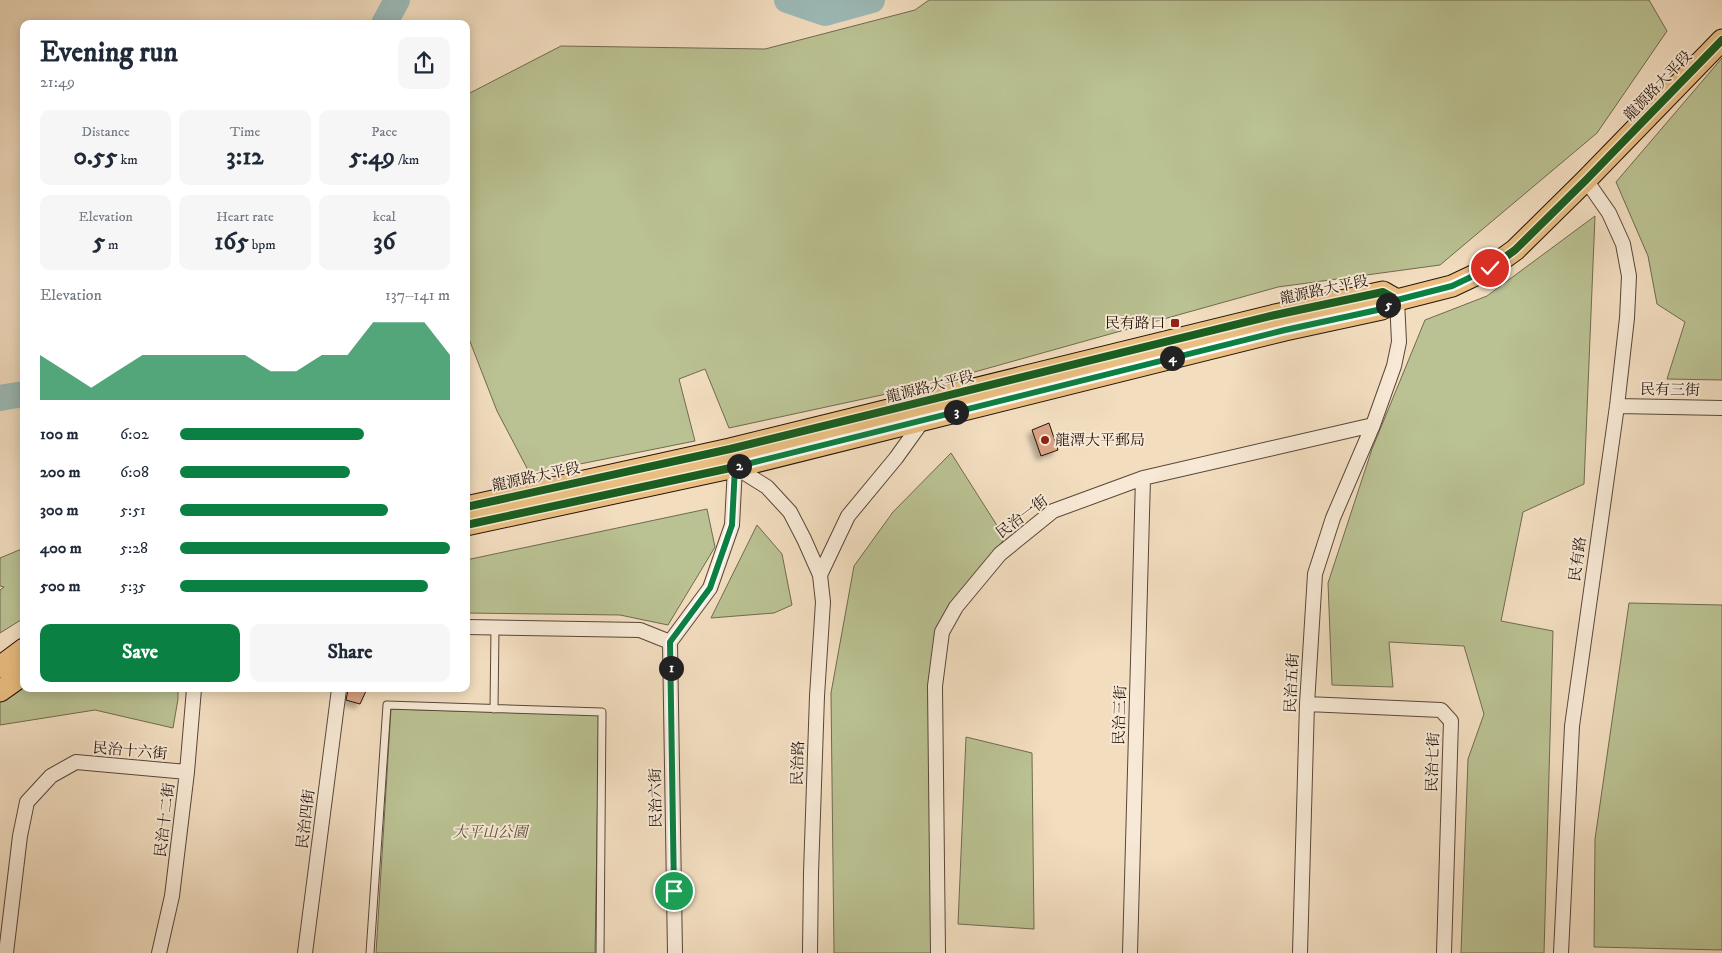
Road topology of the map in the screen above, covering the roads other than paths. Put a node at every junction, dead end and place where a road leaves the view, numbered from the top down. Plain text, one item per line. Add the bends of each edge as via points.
1 (1722, 40) edge
2 (1586, 180) junction
3 (1397, 300) junction
4 (1617, 406) junction
5 (1722, 408) edge
6 (923, 412) junction
7 (1373, 425) junction
8 (732, 458) junction
9 (1143, 478) junction
10 (470, 505) edge
11 (470, 524) edge
12 (820, 575) junction
13 (470, 627) edge
14 (495, 628) junction
15 (670, 642) junction
16 (20, 652) edge
17 (0, 667) edge
18 (20, 677) edge
19 (0, 691) edge
20 (194, 692) edge
21 (339, 692) edge
22 (1307, 704) junction
23 (494, 709) junction
24 (187, 772) junction
25 (6, 953) edge
26 (159, 953) edge
27 (305, 953) edge
28 (370, 953) edge
29 (600, 953) edge
30 (675, 953) edge
31 (810, 953) edge
32 (938, 953) edge
33 (1130, 953) edge
34 (1300, 953) edge
35 (1444, 953) edge
36 (1562, 953) edge

1 - 2 main road, 龍源路大平段
2 - 3 main road, 龍源路大平段 via 1515,250 1490,268 1452,286
2 - 4 street, 民有路 via 1609,213 1623,244 1629,276
3 - 6 main road, 龍源路大平段 via 1383,292 1295,310
3 - 7 street via 1399,342
4 - 5 street, 民有三街
4 - 36 street, 民有路 via 1572,726
6 - 8 main road, 龍源路大平段
6 - 12 street via 896,458 848,516
7 - 9 street, 民治一街
7 - 22 street, 民治五街 via 1333,518 1315,574
8 - 10 main road, 龍源路大平段
8 - 11 main road, 龍源路大平段
8 - 12 street via 767,487 790,512
8 - 15 street via 732,525 710,588
9 - 32 street, 民治一街 via 1053,511 1000,554 956,607 942,632 935,686
9 - 33 street, 民治三街
12 - 31 street, 民治路 via 823,602
13 - 14 street
14 - 15 street via 640,630
14 - 23 lane
15 - 30 street, 民治六街
16 - 17 main road
18 - 19 main road
20 - 24 street, 民治十二街
21 - 27 street, 民治四街
22 - 34 street, 民治五街
22 - 35 street, 民治七街 via 1441,710 1451,721
23 - 28 lane via 387,706
23 - 29 lane via 602,712
24 - 25 street, 民治十六街 via 76,762 50,776 27,802
24 - 26 street, 民治十二街 via 172,896

